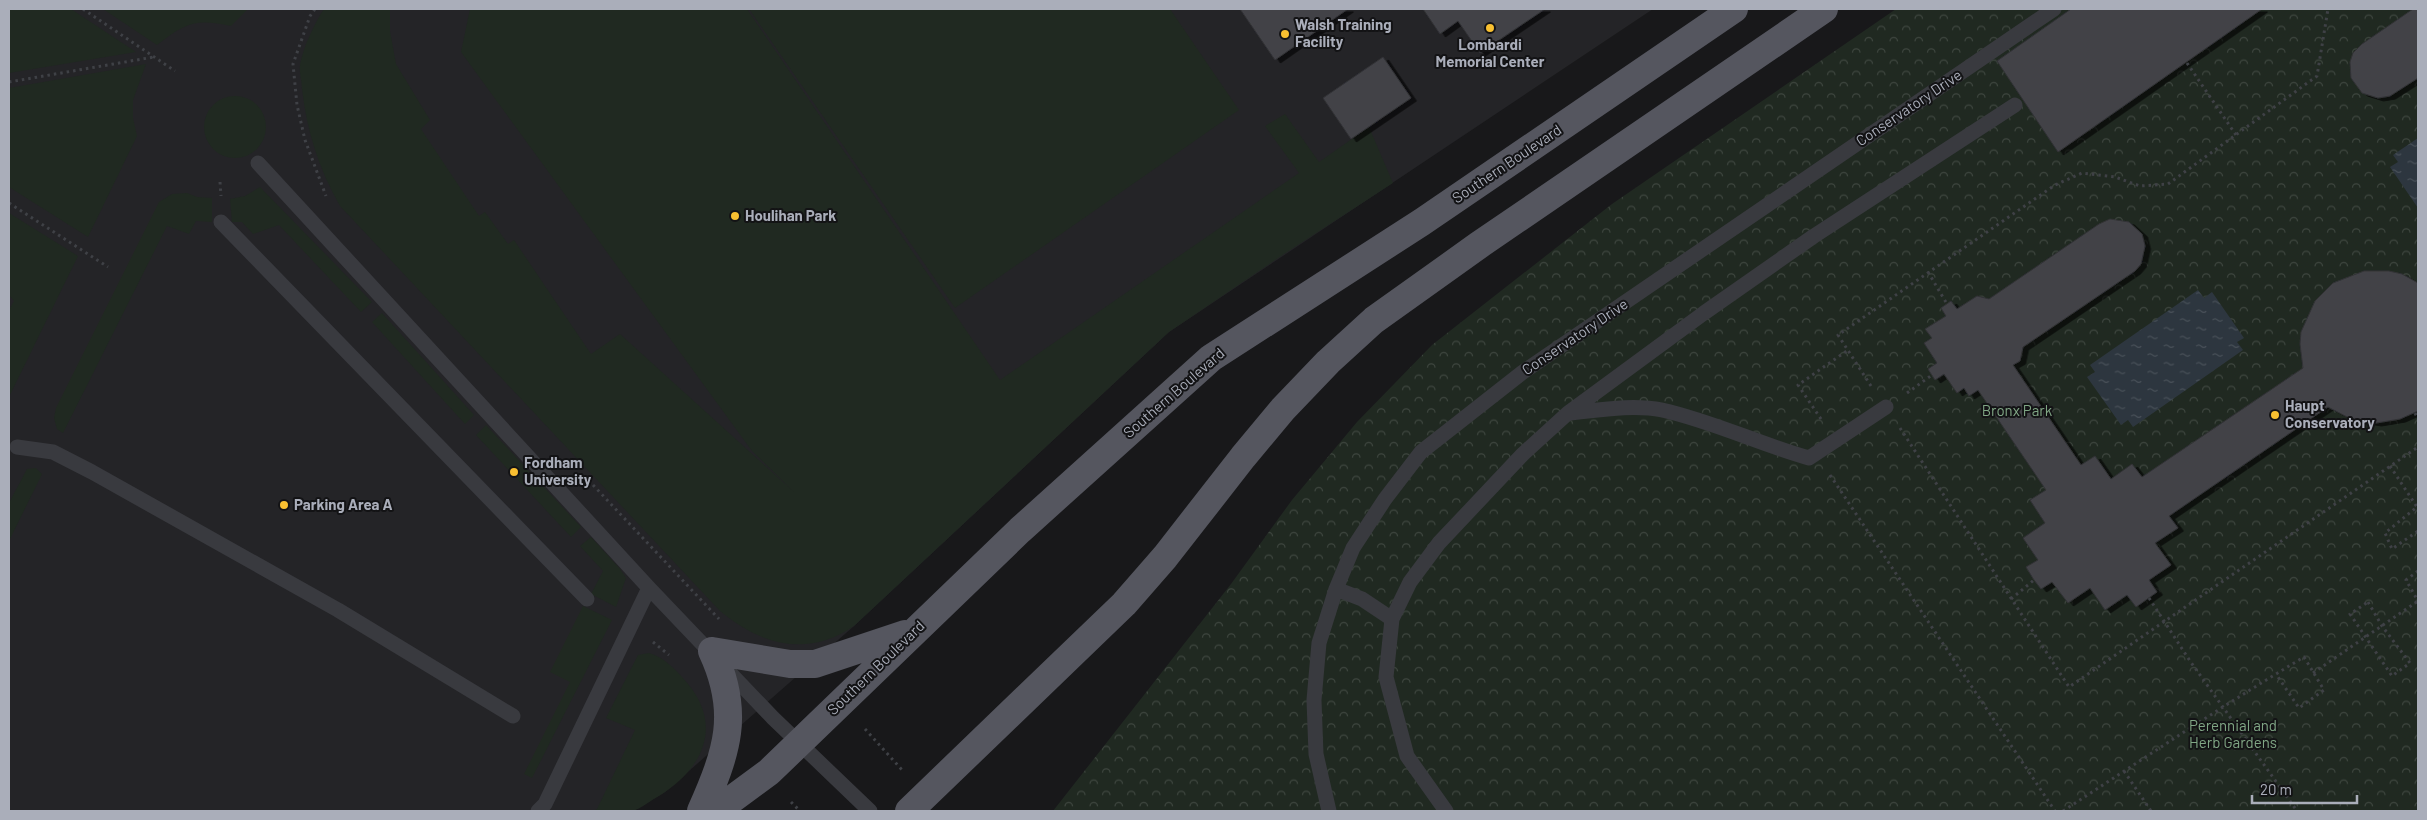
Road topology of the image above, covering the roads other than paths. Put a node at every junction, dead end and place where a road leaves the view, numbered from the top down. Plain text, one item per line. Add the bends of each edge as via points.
1 (1734, 9) edge
2 (1824, 9) edge
3 (2054, 9) edge
4 (2015, 105) dead end
5 (258, 164) dead end
6 (221, 222) dead end
7 (1886, 407) road end
8 (1568, 413) junction
9 (16, 447) dead end
10 (650, 588) junction
11 (1336, 589) junction
12 (587, 599) dead end
13 (1392, 619) junction
14 (913, 632) junction
15 (712, 651) junction
16 (513, 716) dead end
17 (798, 744) junction
18 (538, 811) edge
19 (701, 811) edge
20 (716, 811) edge
21 (870, 811) edge
22 (908, 811) edge
23 (1329, 811) edge
24 (1446, 811) edge

1 - 14 main road, Southern Boulevard via 1430,216 1211,358 1020,530
2 - 22 main road via 1374,320 1283,409 1124,604
3 - 11 lane, Conservatory Drive via 1471,410 1421,452 1385,499 1353,548
4 - 8 lane via 1814,236
5 - 10 lane
6 - 12 lane
7 - 8 lane via 1808,458 1660,410 1613,408
8 - 13 lane via 1523,454 1438,542 1410,582
9 - 16 lane via 53,452 92,472 338,610
10 - 15 lane
10 - 18 lane via 545,804
11 - 13 lane via 1362,599
11 - 23 lane, Conservatory Drive via 1320,643 1314,700 1316,754
13 - 24 lane via 1386,677 1407,756
14 - 15 main road via 815,664
14 - 17 main road, Southern Boulevard
15 - 17 lane
15 - 19 main road via 722,674 729,723 721,763
17 - 20 main road, Southern Boulevard via 769,772
17 - 21 lane

